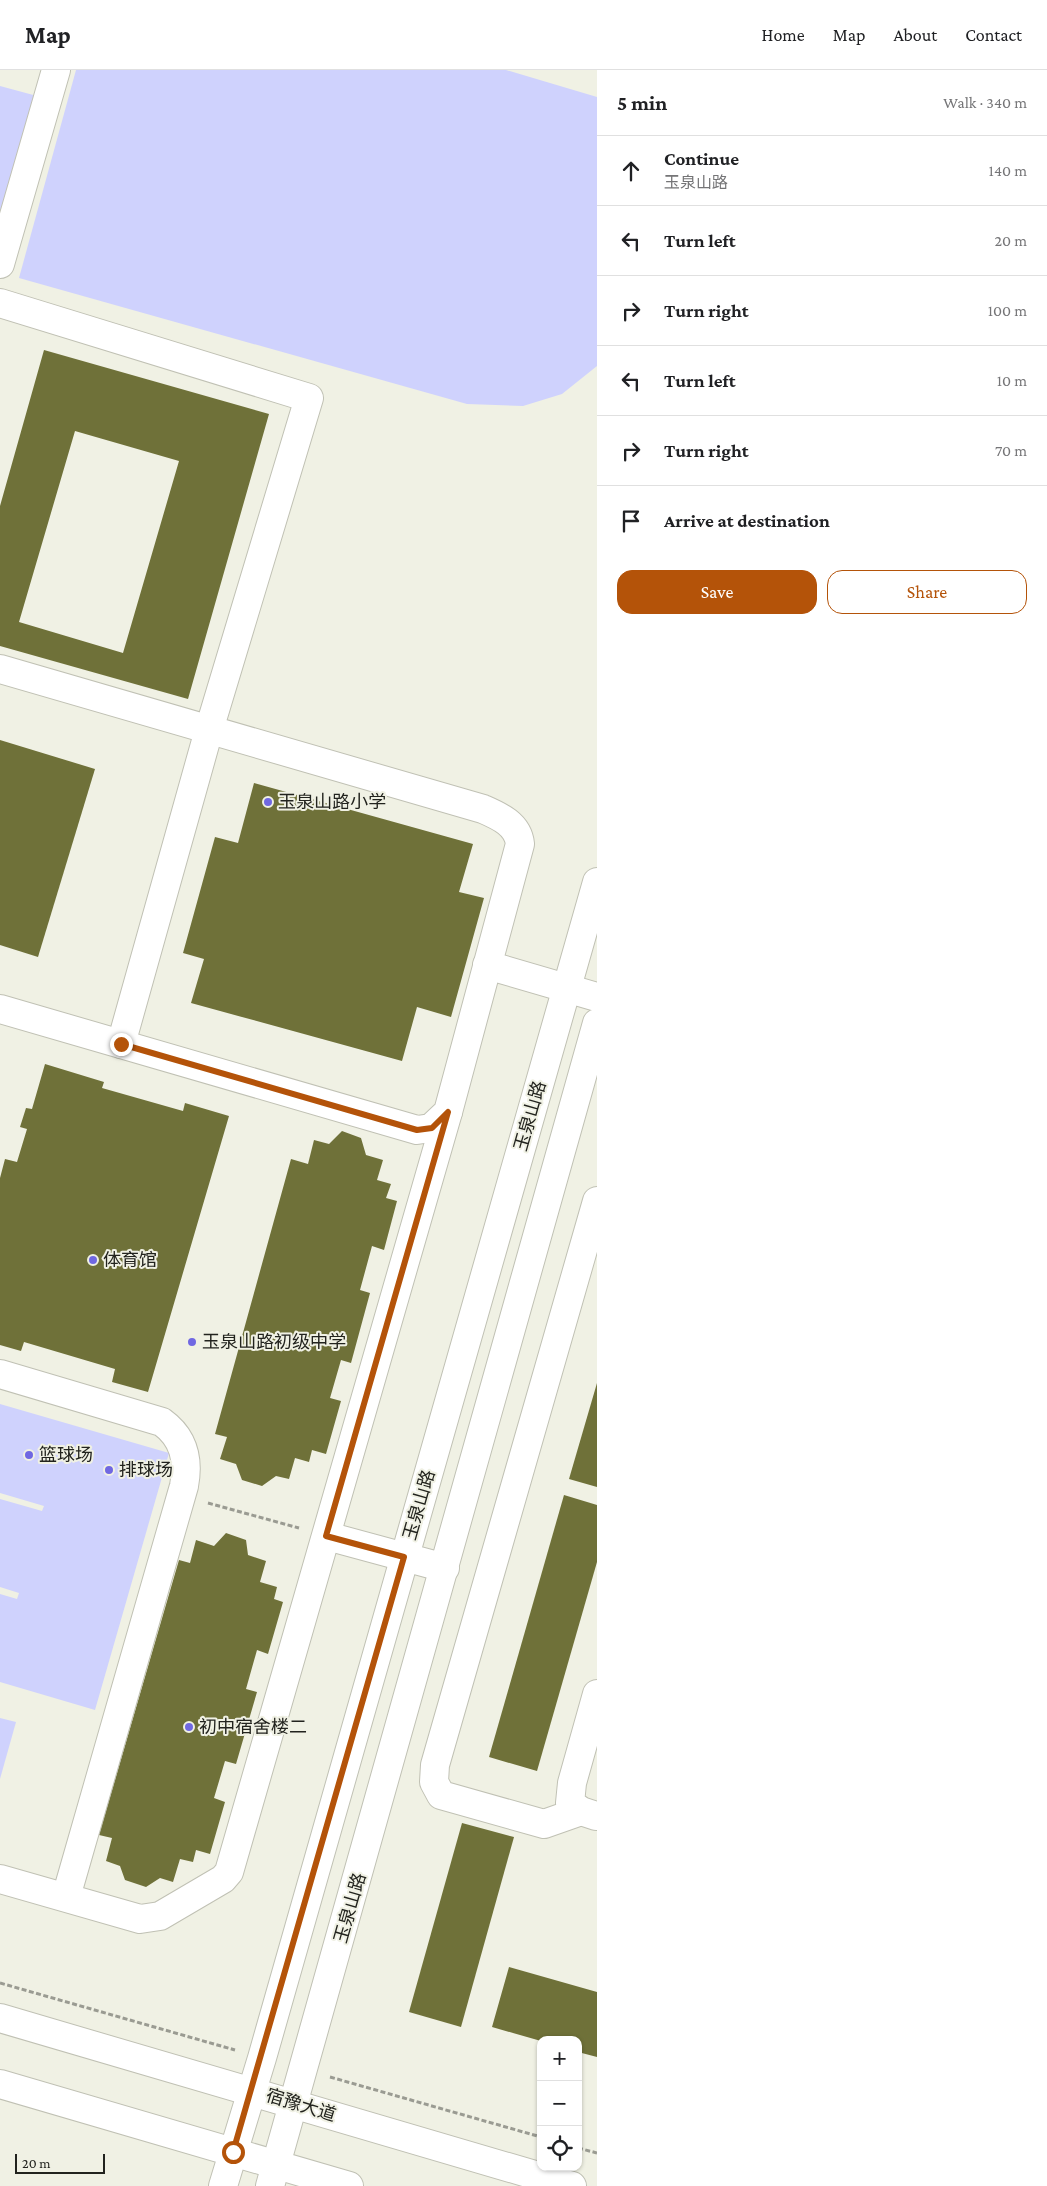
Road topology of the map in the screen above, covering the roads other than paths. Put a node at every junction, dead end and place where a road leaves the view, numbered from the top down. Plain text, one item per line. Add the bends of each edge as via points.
1 (56, 70) edge
2 (0, 264) edge
3 (0, 303) edge
4 (0, 669) edge
5 (209, 730) junction
6 (597, 882) edge
7 (487, 965) junction
8 (567, 989) junction
9 (597, 997) edge
10 (0, 1009) edge
11 (597, 1023) edge
12 (121, 1044) junction
13 (448, 1112) junction
14 (597, 1201) edge
15 (0, 1374) edge
16 (326, 1536) junction
17 (404, 1557) junction
18 (445, 1568) junction
19 (597, 1694) edge
20 (589, 1814) edge
21 (0, 1879) edge
22 (66, 1898) junction
23 (0, 2018) edge
24 (0, 2084) edge
25 (252, 2091) junction
26 (295, 2103) junction
27 (233, 2152) junction
28 (274, 2175) edge
29 (223, 2186) edge
30 (349, 2186) edge
31 (572, 2186) edge

1 - 2 street
3 - 5 street via 309,398
4 - 5 street
5 - 7 street via 483,809 504,819 519,835 520,844
5 - 12 street
6 - 8 street, 玉泉山路
7 - 8 street
7 - 13 street
8 - 9 street
8 - 17 street, 玉泉山路
10 - 12 street
11 - 18 street, 玉泉山路
12 - 13 street via 417,1130 432,1128
13 - 16 street
14 - 20 street via 435,1765 434,1782 441,1795 544,1824
15 - 22 street via 162,1422 175,1434 185,1455 186,1476 181,1496
16 - 17 street
16 - 22 street via 230,1872 152,1919 140,1919
17 - 18 street
17 - 25 street, 玉泉山路
18 - 26 street, 玉泉山路
19 - 20 street via 572,1783 570,1803
21 - 22 street
23 - 25 street, 宿豫大道
24 - 27 street
25 - 26 street, 宿豫大道
25 - 27 street, 玉泉山路
26 - 28 street, 玉泉山路
26 - 31 street, 宿豫大道
27 - 28 street
27 - 29 street, 玉泉山路
28 - 30 street

